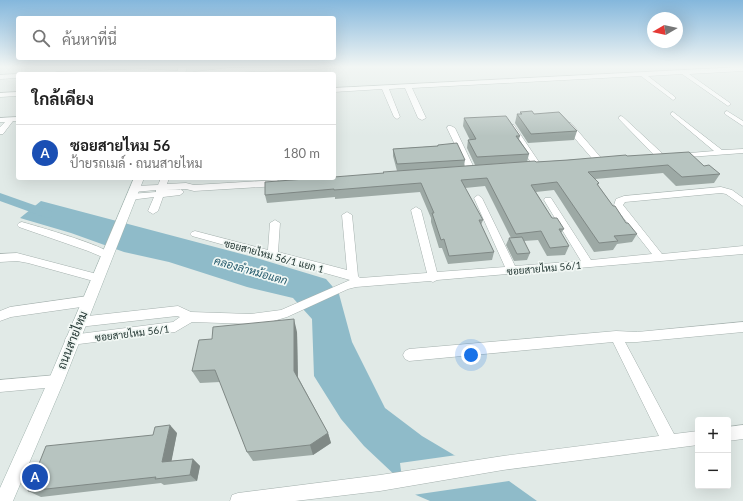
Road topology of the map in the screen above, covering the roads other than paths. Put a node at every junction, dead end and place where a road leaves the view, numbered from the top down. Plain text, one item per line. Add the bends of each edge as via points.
1 (350, 89) edge
2 (386, 89) edge
3 (409, 89) edge
4 (662, 89) edge
5 (707, 89) edge
6 (336, 90) edge
7 (16, 94) edge
8 (0, 95) edge
9 (673, 98) dead end
10 (728, 104) dead end
11 (727, 113) dead end
12 (673, 114) dead end
13 (397, 117) dead end
14 (422, 118) dead end
15 (621, 118) dead end
16 (15, 119) edge
17 (0, 120) edge
18 (565, 121) edge
19 (509, 124) edge
20 (743, 124) edge
21 (451, 128) dead end
22 (0, 132) edge
23 (743, 151) edge
24 (721, 153) junction
25 (661, 157) junction
26 (646, 158) edge
27 (599, 161) edge
28 (537, 165) edge
29 (471, 170) edge
30 (138, 180) edge
31 (164, 180) edge
32 (286, 182) edge
33 (160, 191) junction
34 (132, 193) junction
35 (478, 198) dead end
36 (548, 200) dead end
37 (743, 203) edge
38 (416, 210) dead end
39 (153, 211) dead end
40 (348, 215) dead end
41 (275, 223) dead end
42 (22, 226) dead end
43 (195, 234) dead end
44 (743, 250) edge
45 (108, 253) junction
46 (273, 256) junction
47 (0, 258) edge
48 (660, 258) junction
49 (588, 264) junction
50 (512, 271) junction
51 (97, 278) junction
52 (433, 278) junction
53 (352, 282) junction
54 (88, 301) junction
55 (0, 316) edge
56 (190, 317) junction
57 (79, 322) junction
58 (743, 327) edge
59 (616, 336) junction
60 (71, 340) junction
61 (409, 355) dead end
62 (56, 380) junction
63 (0, 386) edge
64 (743, 432) edge
65 (731, 434) edge
66 (695, 438) edge
67 (670, 442) junction
68 (4, 501) edge
69 (238, 501) edge

1 - 6 street
2 - 13 street
3 - 14 street
4 - 9 street
5 - 10 street
7 - 8 street
11 - 20 street
12 - 24 street
15 - 25 street
16 - 17 street
16 - 22 street
18 - 27 street
19 - 28 street
21 - 29 street
23 - 24 street
24 - 25 street
25 - 26 street
30 - 34 main road, ถนนสายไหม
31 - 33 street
32 - 33 street via 194,188 184,192
33 - 34 street
33 - 39 street
34 - 45 main road, ถนนสายไหม
35 - 50 street
36 - 49 street
37 - 48 street via 721,190 618,201 623,212
38 - 52 street
40 - 53 street
41 - 46 street
42 - 45 street
43 - 46 street, ซอยสายไหม 56/1 แยก 1
44 - 48 street, ซอยสายไหม 56/1
45 - 51 main road, ถนนสายไหม
46 - 53 street, ซอยสายไหม 56/1 แยก 1
47 - 51 street via 28,259
48 - 49 street, ซอยสายไหม 56/1
49 - 50 street, ซอยสายไหม 56/1
50 - 52 street, ซอยสายไหม 56/1
51 - 54 main road, ถนนสายไหม
52 - 53 street, ซอยสายไหม 56/1
53 - 56 street, ซอยสายไหม 56/1 via 283,314 270,317
54 - 55 street via 10,312
54 - 57 main road, ถนนสายไหม
56 - 57 street, ซอยสายไหม 56/1 via 178,311
56 - 60 street, ซอยสายไหม 56/1 via 175,328
57 - 60 main road, ถนนสายไหม
58 - 59 street via 636,337
59 - 61 street
59 - 67 street
60 - 62 main road, ถนนสายไหม
62 - 63 street
62 - 68 main road, ถนนสายไหม
64 - 65 street
66 - 67 street
67 - 69 street

